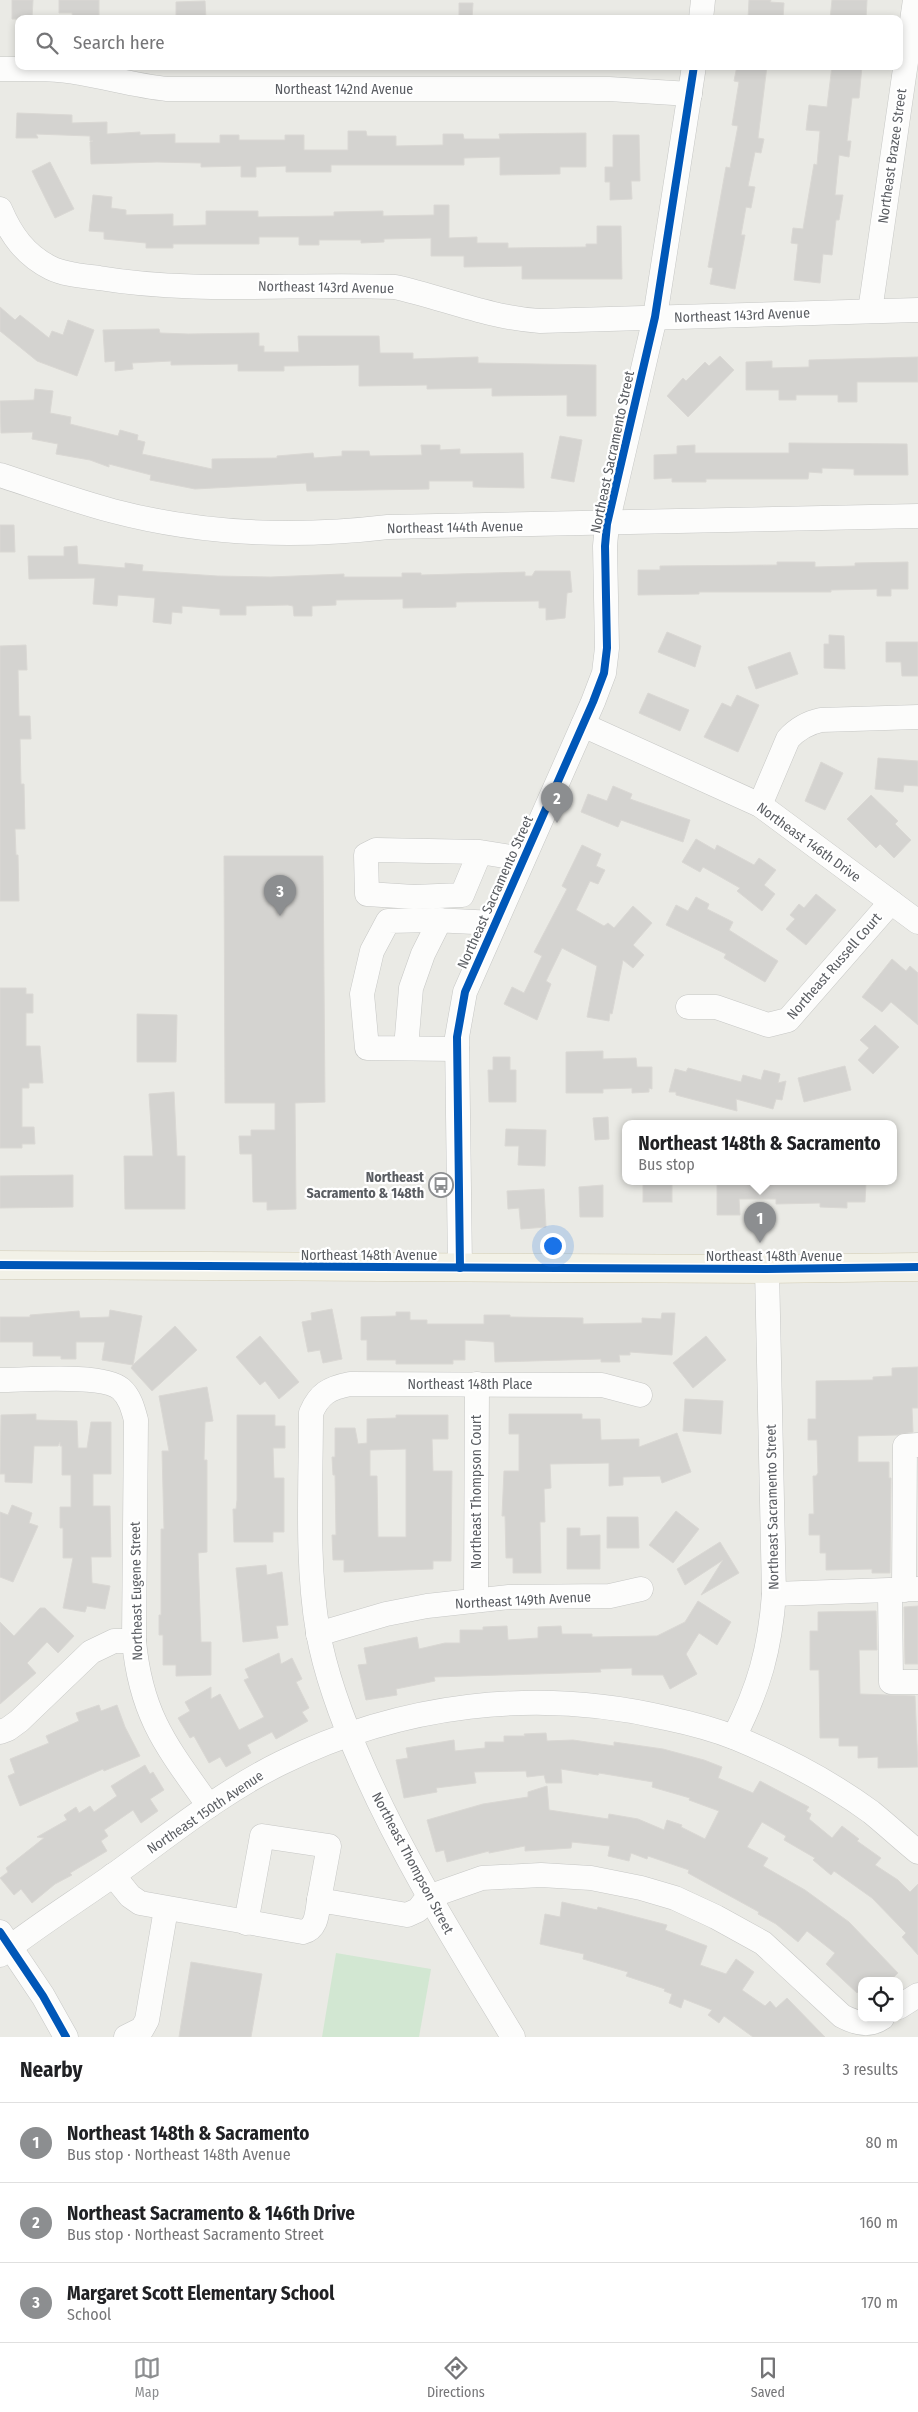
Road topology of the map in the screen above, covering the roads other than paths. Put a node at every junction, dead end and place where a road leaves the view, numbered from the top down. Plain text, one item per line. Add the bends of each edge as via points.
1 (703, 0) edge
2 (914, 0) edge
3 (701, 15) edge
4 (0, 69) edge
5 (15, 69) edge
6 (56, 70) edge
7 (693, 70) edge
8 (690, 94) junction
9 (0, 209) edge
10 (918, 310) edge
11 (870, 312) junction
12 (655, 318) junction
13 (0, 475) edge
14 (918, 516) edge
15 (607, 524) junction
16 (918, 717) edge
17 (582, 725) junction
18 (760, 805) junction
19 (480, 852) dead end
20 (523, 859) junction
21 (891, 902) junction
22 (440, 920) junction
23 (918, 922) edge
24 (495, 923) junction
25 (688, 1007) dead end
26 (406, 1048) junction
27 (457, 1048) junction
28 (0, 1265) edge
29 (918, 1267) edge
30 (460, 1268) junction
31 (767, 1269) junction
32 (0, 1380) edge
33 (477, 1384) junction
34 (640, 1395) dead end
35 (311, 1413) joint
36 (918, 1445) edge
37 (640, 1589) dead end
38 (904, 1590) edge
39 (774, 1594) junction
40 (476, 1600) junction
41 (318, 1634) junction
42 (134, 1641) junction
43 (918, 1682) edge
44 (0, 1732) edge
45 (348, 1735) junction
46 (734, 1737) junction
47 (209, 1806) junction
48 (918, 1852) edge
49 (113, 1875) junction
50 (428, 1897) junction
51 (319, 1900) junction
52 (166, 1909) junction
53 (246, 1923) junction
54 (4, 1944) edge
55 (918, 1995) edge
56 (903, 2004) edge
57 (864, 2022) edge
58 (66, 2037) edge
59 (126, 2037) edge
60 (513, 2037) edge

1 - 3 street
2 - 11 street, Northeast Brazee Street
4 - 5 street, Northeast 142nd Avenue
6 - 8 street, Northeast 142nd Avenue via 167,89 609,89
7 - 8 street, Northeast Sacramento Street
8 - 12 street, Northeast Sacramento Street
9 - 12 street, Northeast 143rd Avenue via 14,237 30,255 53,269 130,284 395,287 520,319
10 - 11 street, Northeast 143rd Avenue
11 - 12 street, Northeast 143rd Avenue
12 - 15 street, Northeast Sacramento Street
13 - 15 street, Northeast 144th Avenue via 120,513 202,529 249,534 342,533 388,527
14 - 15 street, Northeast 144th Avenue
15 - 17 street, Northeast Sacramento Street via 604,673
16 - 18 street via 809,722 788,739
17 - 18 street, Northeast 146th Drive
17 - 20 street, Northeast Sacramento Street
18 - 21 street, Northeast 146th Drive
19 - 20 street
20 - 24 street, Northeast Sacramento Street
21 - 23 street, Northeast 146th Drive
21 - 25 street, Northeast Russell Court via 788,1020 768,1026 716,1007
22 - 24 street
22 - 26 street via 411,988
22 - 26 street via 388,921 372,951 362,994 367,1048
24 - 27 street, Northeast Sacramento Street via 465,992
26 - 27 street
27 - 30 street, Northeast Sacramento Street
28 - 30 main road, Northeast 148th Avenue
29 - 31 main road, Northeast 148th Avenue
30 - 31 main road, Northeast 148th Avenue
31 - 39 street, Northeast Sacramento Street
32 - 42 street, Northeast Eugene Street via 93,1380 111,1383 122,1389 132,1403 136,1420
33 - 34 street, Northeast 148th Place via 602,1385
33 - 35 street, Northeast 148th Place via 350,1384 332,1388 317,1399
33 - 40 street, Northeast Thompson Court
35 - 41 street, Northeast Thompson Street via 312,1594
36 - 38 street via 905,1446
37 - 40 street, Northeast 149th Avenue via 610,1596
38 - 39 street
38 - 43 street via 891,1682
39 - 46 street, Northeast Sacramento Street via 765,1661
40 - 41 street, Northeast 149th Avenue via 386,1614
41 - 45 street, Northeast Thompson Street
42 - 44 street via 114,1641 91,1652 19,1721
42 - 47 street, Northeast Eugene Street via 136,1668 149,1712 169,1749
45 - 46 street, Northeast 150th Avenue via 430,1712 480,1705 564,1702 642,1712 696,1724
45 - 47 street, Northeast 150th Avenue via 279,1764
45 - 50 street, Northeast Thompson Street via 387,1822
46 - 48 street, Northeast 150th Avenue via 822,1780 870,1812
47 - 49 street, Northeast 150th Avenue
49 - 52 street via 140,1903
49 - 54 street, Northeast 150th Avenue
50 - 51 street via 418,1910 406,1915
50 - 57 street via 482,1878 514,1875 591,1878 641,1888 675,1898 763,1943 842,2016 856,2023
50 - 60 street, Northeast Thompson Street
51 - 53 street via 315,1924 310,1931
51 - 53 street via 329,1846 262,1836
52 - 53 street
52 - 59 street via 147,2020 142,2029
54 - 58 street
55 - 56 street

